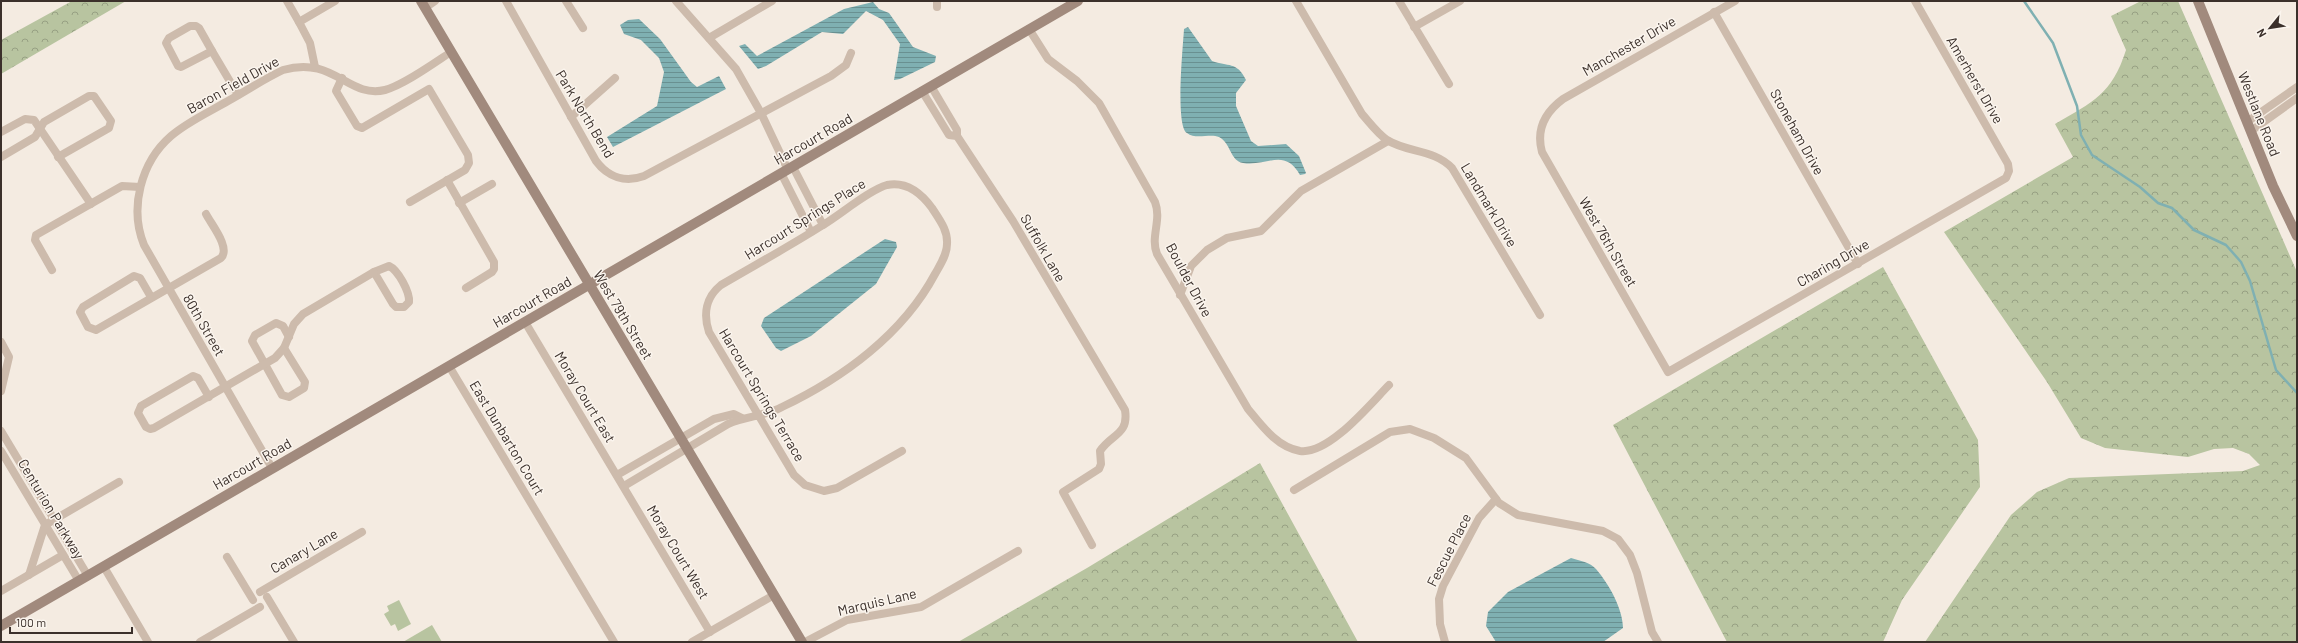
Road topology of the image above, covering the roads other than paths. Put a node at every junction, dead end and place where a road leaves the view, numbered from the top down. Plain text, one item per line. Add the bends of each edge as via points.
1 (287, 1) edge
2 (335, 1) edge
3 (436, 1) edge
4 (506, 1) edge
5 (566, 1) edge
6 (676, 1) edge
7 (772, 1) edge
8 (1078, 1) edge
9 (1296, 1) edge
10 (1399, 1) edge
11 (1460, 1) edge
12 (1734, 1) edge
13 (1915, 1) edge
14 (2198, 1) edge
15 (423, 4) edge
16 (1714, 12) junction
17 (299, 22) junction
18 (1414, 27) junction
19 (583, 28) dead end
20 (1029, 29) junction
21 (708, 38) junction
22 (212, 51) junction
23 (452, 52) junction
24 (851, 53) dead end
25 (315, 67) junction
26 (342, 78) junction
27 (615, 78) dead end
28 (1449, 84) dead end
29 (2297, 87) edge
30 (927, 89) junction
31 (238, 96) junction
32 (2297, 98) edge
33 (761, 114) junction
34 (571, 117) junction
35 (1544, 120) joint
36 (2247, 122) junction
37 (2251, 131) junction
38 (1, 132) edge
39 (38, 132) junction
40 (1388, 140) junction
41 (1, 157) edge
42 (58, 157) junction
43 (787, 170) junction
44 (2009, 174) joint
45 (447, 180) junction
46 (492, 184) dead end
47 (140, 187) junction
48 (410, 202) dead end
49 (460, 203) junction
50 (91, 204) junction
51 (206, 214) dead end
52 (823, 225) junction
53 (811, 232) junction
54 (2297, 236) edge
55 (1858, 264) junction
56 (52, 270) dead end
57 (374, 272) junction
58 (589, 285) junction
59 (168, 288) junction
60 (466, 288) dead end
61 (1180, 295) junction
62 (151, 297) junction
63 (707, 307) joint
64 (1540, 315) dead end
65 (525, 322) junction
66 (289, 337) junction
67 (1, 342) edge
68 (284, 348) junction
69 (264, 365) junction
70 (449, 366) junction
71 (1668, 372) joint
72 (1389, 385) dead end
73 (225, 387) junction
74 (1, 391) edge
75 (209, 397) junction
76 (757, 414) junction
77 (742, 418) junction
78 (1, 431) edge
79 (680, 438) junction
80 (687, 449) junction
81 (1, 451) edge
82 (902, 451) dead end
83 (272, 468) junction
84 (618, 475) junction
85 (119, 482) dead end
86 (624, 486) junction
87 (1294, 490) dead end
88 (1496, 499) junction
89 (54, 520) junction
90 (45, 525) junction
91 (362, 532) dead end
92 (1092, 545) dead end
93 (1018, 551) dead end
94 (63, 554) junction
95 (227, 557) dead end
96 (104, 567) junction
97 (29, 575) junction
98 (83, 579) junction
99 (1, 591) edge
100 (263, 594) junction
101 (774, 595) junction
102 (253, 600) junction
103 (260, 607) junction
104 (1, 626) edge
105 (710, 632) junction
106 (148, 642) edge
107 (200, 642) edge
108 (294, 642) edge
109 (614, 642) edge
110 (692, 642) edge
111 (804, 642) edge
112 (1445, 642) edge
113 (1658, 642) edge

1 - 17 street
2 - 17 street
3 - 15 street
4 - 34 street, Park North Bend
5 - 19 street
6 - 21 street
7 - 21 street
8 - 20 street, Harcourt Road
9 - 40 street, Landmark Drive via 1362,114
10 - 18 street
11 - 18 street
12 - 16 street, Manchester Drive
13 - 44 street, Amerherst Drive via 2008,164
14 - 36 street, Westlane Road
15 - 23 street, West 79th Street
16 - 35 street, Manchester Drive via 1568,96 1553,108
16 - 55 street, Stoneham Drive
17 - 25 street via 310,42
18 - 28 street
20 - 30 street, Harcourt Road
20 - 61 street, Boulder Drive via 1048,59 1089,91 1104,111 1155,202 1158,216 1154,242 1156,252
21 - 33 street via 736,69
22 - 22 street via 199,28 194,25 169,38 166,43 178,66 181,67
22 - 31 street
23 - 26 street, Baron Field Drive via 384,90 361,89
23 - 58 street, West 79th Street
24 - 33 street, Park North Bend via 848,62 835,74
25 - 26 street, Baron Field Drive
25 - 31 street, Baron Field Drive via 302,66 284,70
26 - 45 street via 336,91 357,126 362,128 429,89 469,159 464,170
27 - 34 street
29 - 36 street
30 - 43 street, Harcourt Road
30 - 92 street, Suffolk Lane via 949,135 957,136 1014,221 1123,407 1126,417 1123,427 1100,450 1099,469 1063,492
31 - 47 street, Baron Field Drive via 183,127 168,139 148,166
32 - 37 street
33 - 34 street, Park North Bend via 644,176 632,179 617,178 603,170
33 - 43 street
35 - 71 street, West 76th Street via 1539,141 1542,152
36 - 37 street, Westlane Road
37 - 54 street, Westlane Road
38 - 39 street via 27,118 34,120
39 - 41 street
39 - 42 street
39 - 42 street via 44,122 89,96 97,98 111,121 109,128
40 - 61 street via 1301,191 1262,230 1227,238 1207,250 1191,266
40 - 64 street, Landmark Drive via 1437,156 1452,168
42 - 50 street
43 - 52 street
43 - 53 street
43 - 58 street, Harcourt Road
44 - 55 street, Charing Drive via 2003,181
45 - 48 street
45 - 49 street
46 - 49 street
47 - 50 street via 122,186
47 - 59 street, 80th Street via 140,234 147,252
49 - 60 street via 495,264 492,272
50 - 56 street via 36,235 35,240
51 - 59 street via 224,247 224,255
52 - 53 street, Harcourt Springs Place
52 - 76 street, Harcourt Springs Place via 886,186 898,184 919,192 927,201 944,228 947,248 928,288 886,338 844,371 781,408
53 - 63 street, Harcourt Springs Place via 719,287 711,296
55 - 71 street, Charing Drive
57 - 57 street via 393,304 399,308 407,305 409,296 393,268 385,266
57 - 66 street via 303,314 294,324
58 - 65 street, Harcourt Road
58 - 79 street, West 79th Street
59 - 62 street
59 - 73 street, 80th Street
61 - 72 street, Boulder Drive via 1253,416 1280,442 1302,451 1316,448 1342,432
62 - 62 street via 96,330 88,327 80,312 83,306 134,276 140,278
63 - 76 street, Harcourt Springs Terrace via 709,332
65 - 70 street, Harcourt Road
65 - 84 street, Moray Court East
66 - 68 street
66 - 69 street via 283,326 278,323 254,336 253,343
67 - 74 street via 9,357
68 - 69 street
68 - 69 street via 305,382 302,389 284,397
69 - 73 street
70 - 83 street, Harcourt Road
70 - 109 street, East Dunbarton Court
73 - 75 street
73 - 83 street, 80th Street
75 - 75 street via 152,429 146,427 138,413 141,406 193,376 198,378
76 - 77 street, Harcourt Springs Place
76 - 82 street, Harcourt Springs Terrace via 794,475 811,488 824,491 838,488
77 - 79 street via 734,414 723,415
77 - 80 street
78 - 89 street, Centurion Parkway
79 - 80 street, West 79th Street
79 - 84 street
80 - 86 street
80 - 101 street, West 79th Street
81 - 90 street, Centurion Parkway
83 - 96 street, Harcourt Road
84 - 86 street, Moray Court East
85 - 89 street, Centurion Parkway
86 - 105 street, Moray Court West
87 - 88 street via 1390,432 1410,429 1434,438 1466,458
88 - 112 street, Fescue Place via 1479,518 1443,586 1440,624
88 - 113 street via 1518,515 1603,531 1618,539 1630,555 1637,573 1652,632
89 - 90 street
89 - 98 street, Centurion Parkway
90 - 94 street, Centurion Parkway
90 - 97 street
91 - 100 street, Canary Lane
93 - 111 street, Marquis Lane via 921,607 847,620
94 - 97 street
94 - 98 street, Centurion Parkway
95 - 102 street
96 - 98 street, Harcourt Road
96 - 106 street
97 - 99 street
98 - 104 street, Harcourt Road
100 - 102 street, Canary Lane via 255,594
100 - 103 street, Canary Lane via 266,603
100 - 108 street
101 - 105 street
101 - 111 street, West 79th Street
102 - 103 street
103 - 107 street, Canary Lane
105 - 110 street

